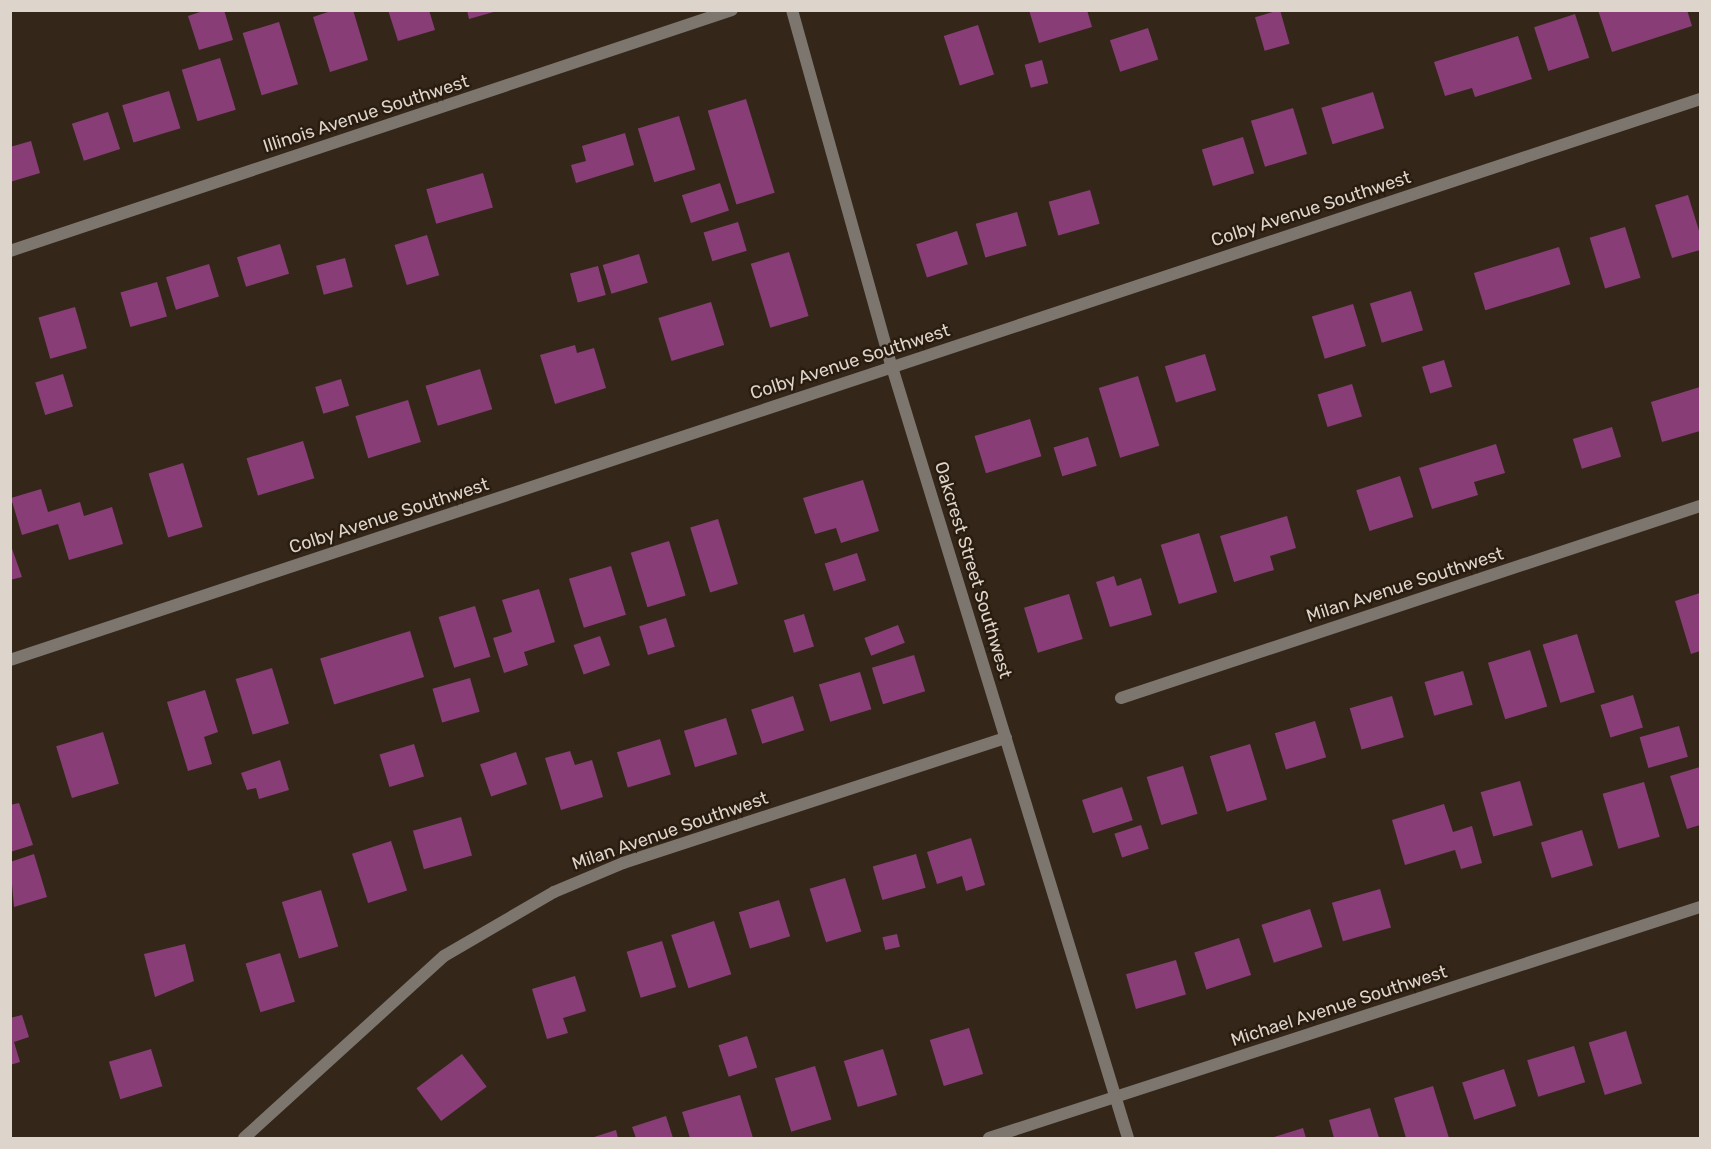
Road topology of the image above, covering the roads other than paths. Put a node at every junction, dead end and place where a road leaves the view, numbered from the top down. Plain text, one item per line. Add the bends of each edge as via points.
1 (732, 10) edge
2 (792, 10) edge
3 (1701, 99) edge
4 (10, 251) edge
5 (892, 367) junction
6 (1701, 506) edge
7 (10, 660) edge
8 (1121, 698) dead end
9 (1006, 738) junction
10 (1701, 907) edge
11 (1116, 1097) junction
12 (244, 1138) edge
13 (989, 1138) edge
14 (1128, 1138) edge

1 - 4 street, Illinois Avenue Southwest
2 - 5 street, Oakcrest Street Southwest
3 - 5 street, Colby Avenue Southwest
5 - 7 street, Colby Avenue Southwest
5 - 9 street, Oakcrest Street Southwest
6 - 8 street, Milan Avenue Southwest
9 - 11 street, Oakcrest Street Southwest
9 - 12 street, Milan Avenue Southwest via 623,863 554,892 444,956
10 - 11 street, Michael Avenue Southwest
11 - 13 street, Michael Avenue Southwest
11 - 14 street, Oakcrest Street Southwest

